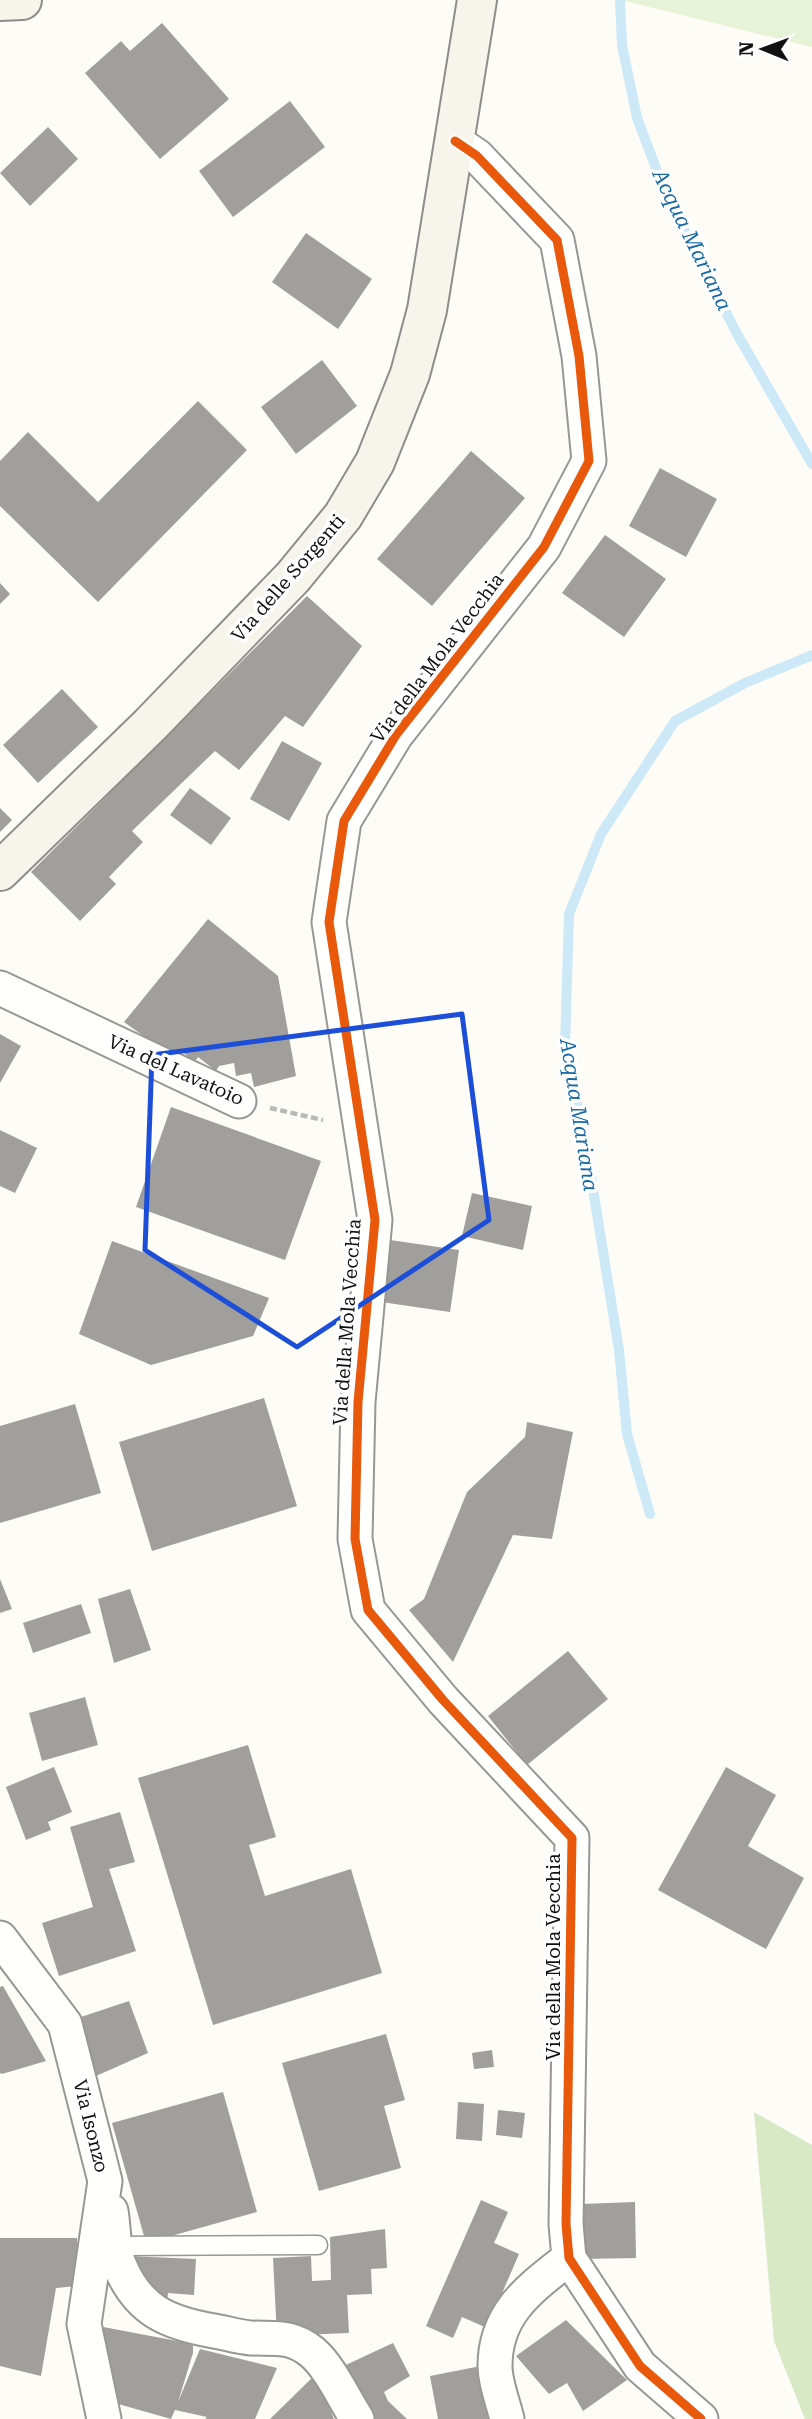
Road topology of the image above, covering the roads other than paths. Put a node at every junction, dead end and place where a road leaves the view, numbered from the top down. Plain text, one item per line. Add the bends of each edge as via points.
1 (22, 0) edge
2 (477, 0) edge
3 (0, 1) edge
4 (455, 141) junction
5 (0, 871) edge
6 (0, 988) edge
7 (239, 1101) road end
8 (0, 1938) edge
9 (105, 2181) junction
10 (317, 2245) dead end
11 (116, 2246) junction
12 (569, 2258) junction
13 (104, 2419) edge
14 (357, 2419) edge
15 (507, 2419) edge
16 (701, 2419) edge

1 - 3 main road
2 - 4 main road, Via delle Sorgenti
4 - 5 main road, Via delle Sorgenti via 431,290 410,374 383,447 343,516 236,638
4 - 12 street, Via della Mola Vecchia via 477,156 557,240 579,356 589,461 544,547 396,735 344,821 329,922 374,1220 358,1402 355,1539 368,1610 443,1700 572,1838
6 - 7 street, Via del Lavatoio
8 - 9 street, Via Isonzo via 65,2024
9 - 11 street
9 - 13 street, Via Isonzo via 84,2324
10 - 11 lane
11 - 14 street via 118,2262 132,2289 153,2311 180,2325 251,2338 273,2336 312,2351
12 - 15 street via 527,2292 509,2314 498,2339 495,2367
12 - 16 street, Via della Mola Vecchia via 640,2366

